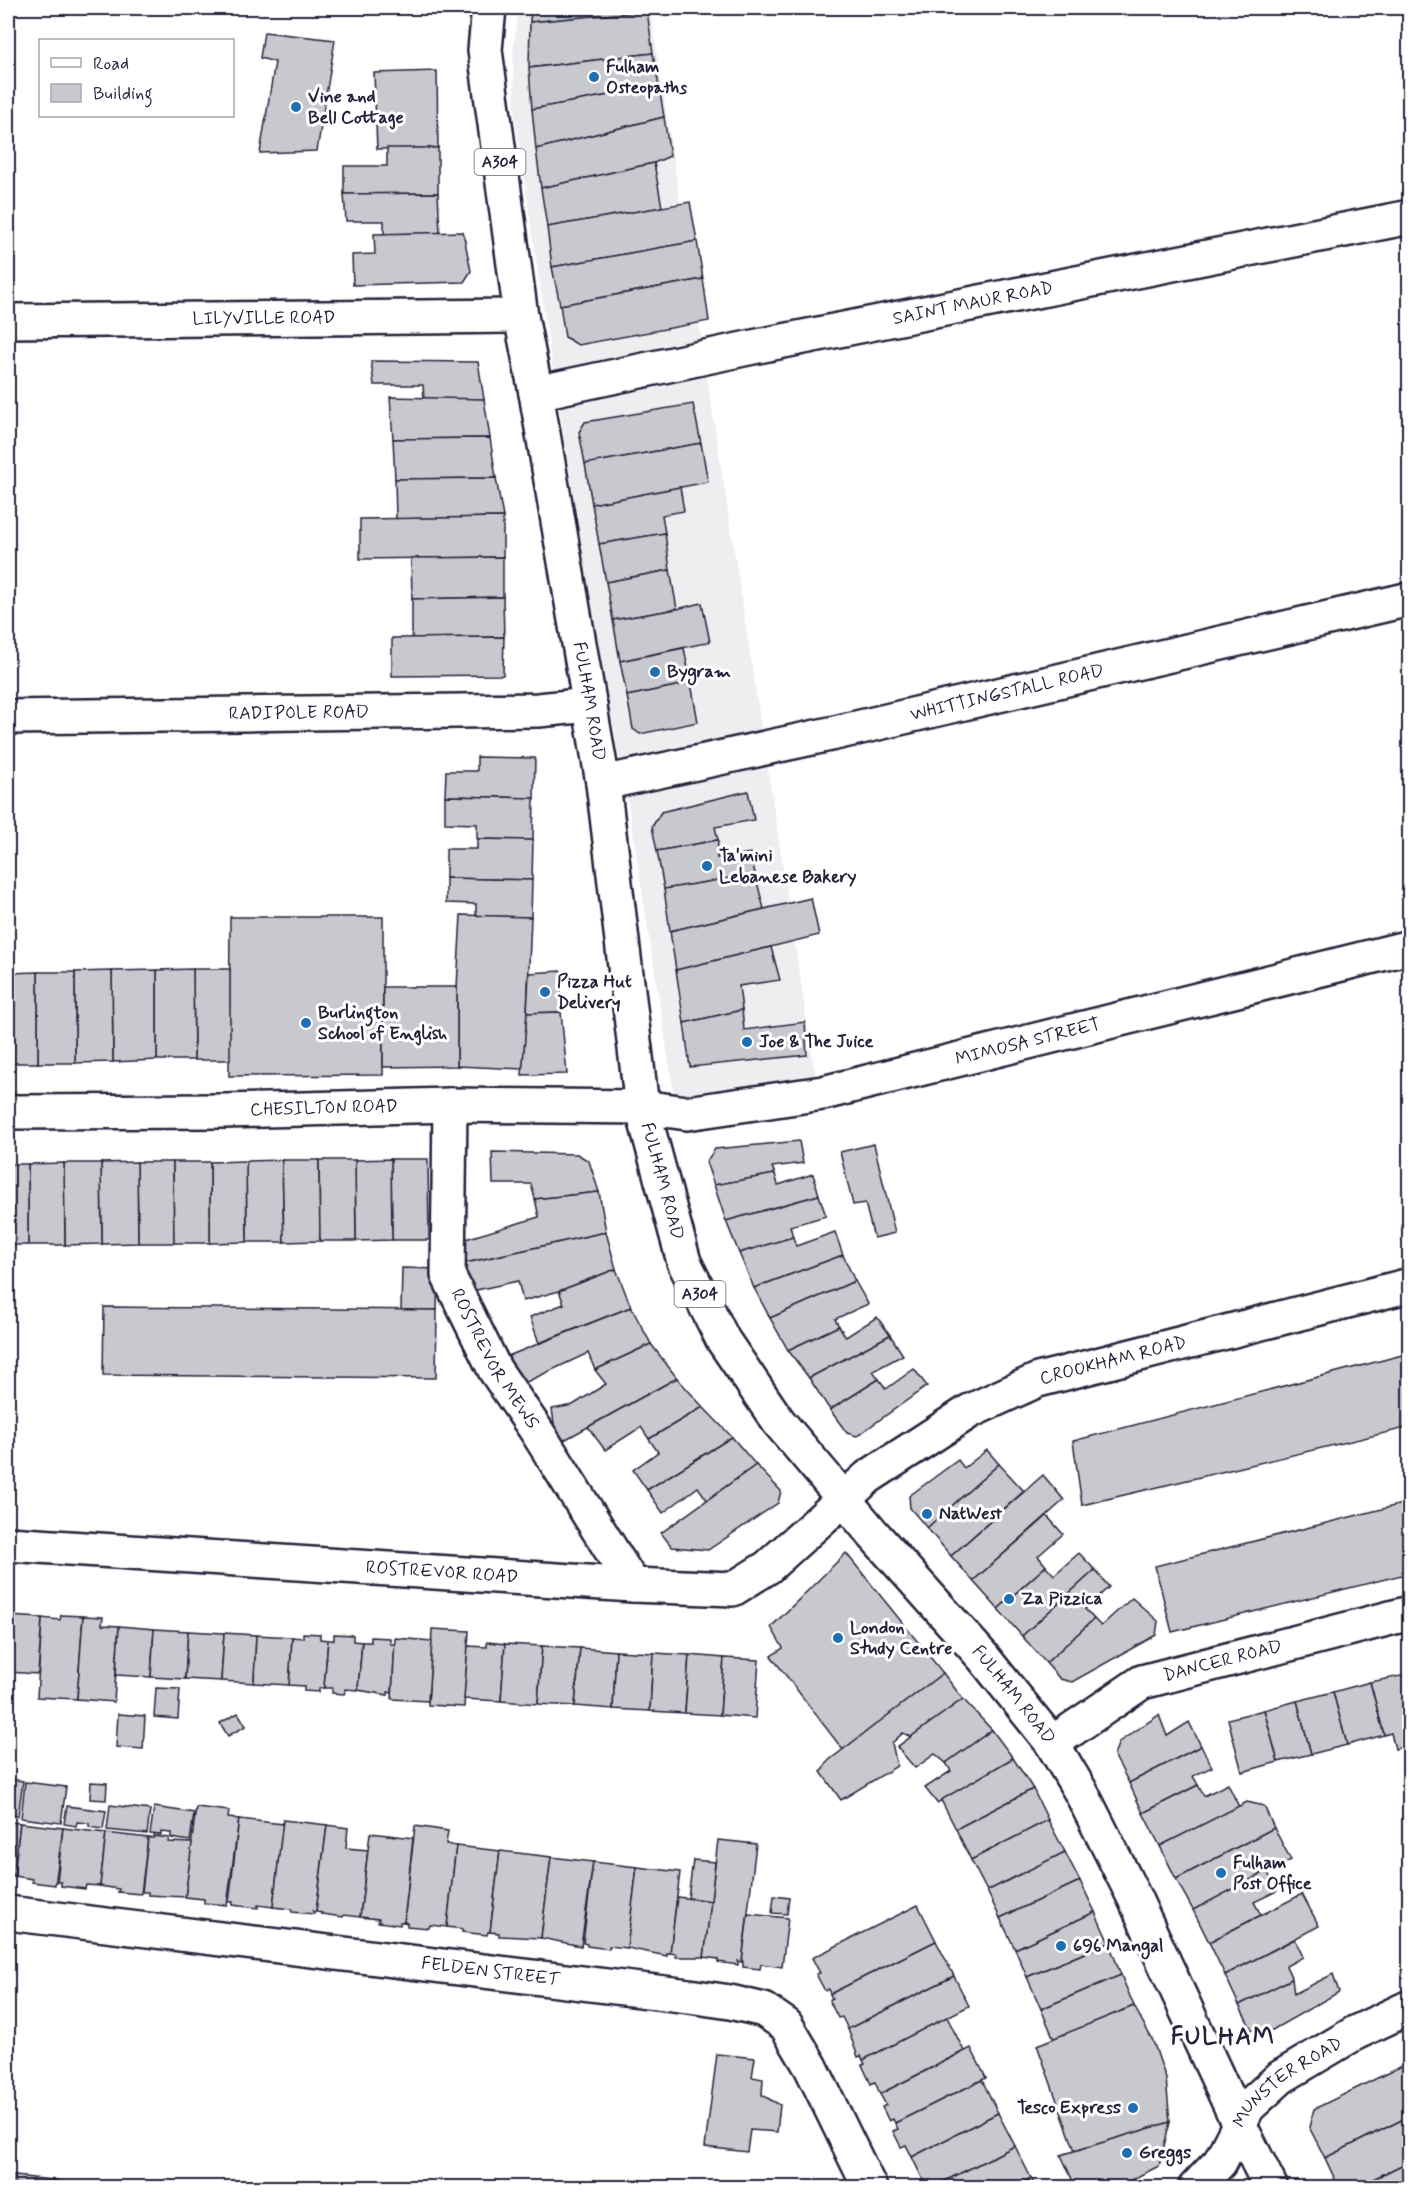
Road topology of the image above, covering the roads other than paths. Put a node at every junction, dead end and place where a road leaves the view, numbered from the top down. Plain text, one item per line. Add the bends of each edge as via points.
1 (489, 8) edge
2 (1410, 217) edge
3 (520, 316) junction
4 (8, 321) edge
5 (536, 393) junction
6 (1410, 599) edge
7 (590, 705) junction
8 (8, 717) edge
9 (603, 783) junction
10 (1410, 948) edge
11 (450, 1106) junction
12 (642, 1107) junction
13 (8, 1112) edge
14 (1410, 1285) edge
15 (845, 1499) junction
16 (8, 1544) edge
17 (633, 1585) junction
18 (1410, 1613) edge
19 (1052, 1743) junction
20 (8, 1913) edge
21 (1410, 2007) edge
22 (1239, 2124) junction
23 (870, 2187) edge
24 (1195, 2187) edge
25 (1270, 2187) edge

1 - 3 street, FULHAM ROAD / A304 via 485,50
2 - 5 street, SAINT MAUR ROAD
3 - 4 street, LILYVILLE ROAD
3 - 5 street, FULHAM ROAD / A304
5 - 7 street, FULHAM ROAD / A304
6 - 9 street, WHITTINGSTALL ROAD via 847,731
7 - 8 street, RADIPOLE ROAD via 526,711
7 - 9 street, FULHAM ROAD / A304
9 - 12 street, FULHAM ROAD / A304
10 - 12 street, MIMOSA STREET via 824,1093 687,1113
11 - 12 street, CHESILTON ROAD
11 - 13 street, CHESILTON ROAD
11 - 17 street, ROSTREVOR MEWS via 448,1275 495,1370
12 - 15 street, FULHAM ROAD / A304 via 684,1262 723,1340 778,1421
14 - 15 street, CROOKHAM ROAD via 1038,1380 970,1411 868,1477
15 - 17 street, ROSTREVOR ROAD via 768,1567 734,1589
15 - 19 street, FULHAM ROAD / A304 via 983,1657
16 - 17 street, ROSTREVOR ROAD
18 - 19 street, DANCER ROAD via 1142,1682
19 - 22 street, FULHAM ROAD / A304 via 1134,1897
20 - 23 street, FELDEN STREET via 677,1994 764,2010 786,2025
21 - 22 street, MUNSTER ROAD via 1355,2033 1281,2077 1248,2107
22 - 24 street, MUNSTER ROAD via 1220,2162
22 - 25 street, FULHAM ROAD / A304

